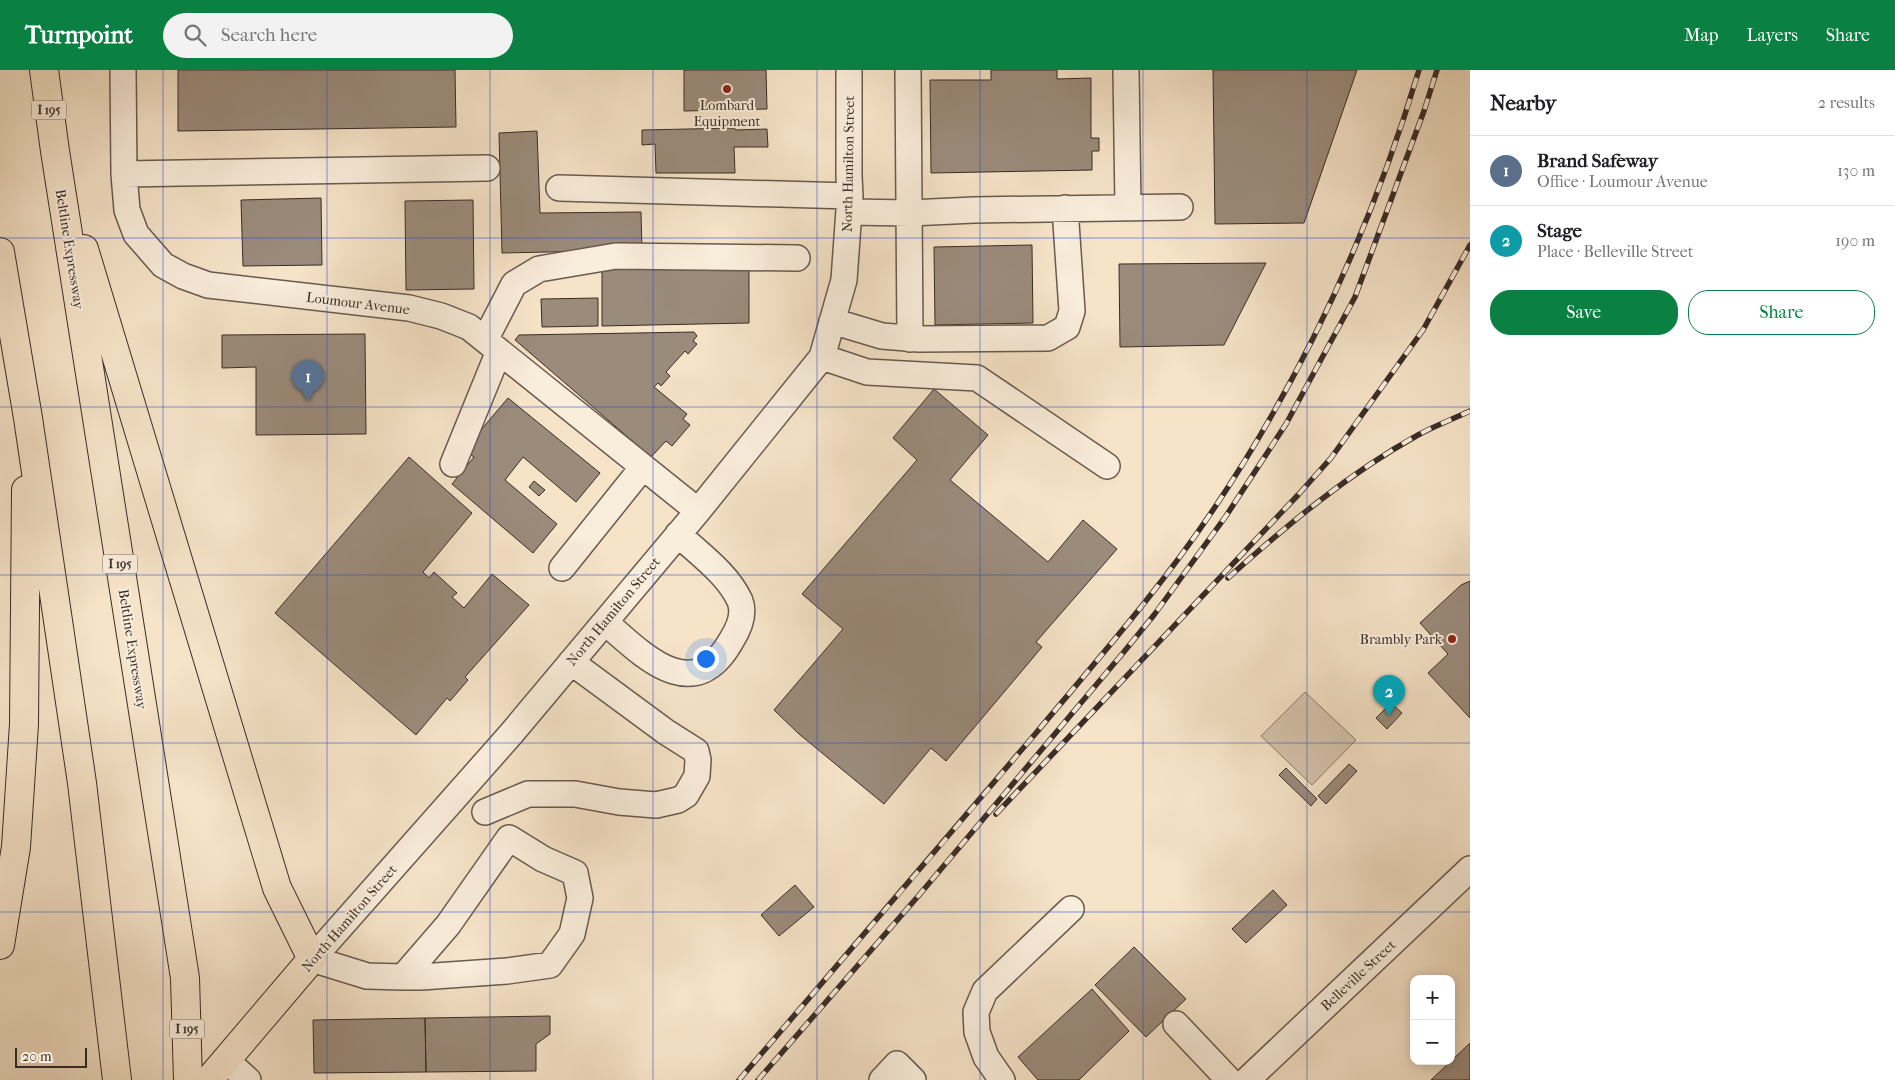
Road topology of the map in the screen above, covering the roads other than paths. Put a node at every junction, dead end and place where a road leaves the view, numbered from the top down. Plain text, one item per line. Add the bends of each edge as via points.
1 (44, 70) edge
2 (123, 70) edge
3 (849, 70) edge
4 (908, 70) edge
5 (1126, 70) edge
6 (55, 151) junction
7 (487, 168) dead end
8 (124, 174) junction
9 (558, 188) dead end
10 (850, 204) junction
11 (1128, 207) junction
12 (1180, 207) dead end
13 (1065, 208) junction
14 (910, 213) junction
15 (0, 252) edge
16 (797, 258) dead end
17 (832, 321) junction
18 (910, 338) junction
19 (492, 346) junction
20 (822, 357) junction
21 (28, 418) junction
22 (453, 464) dead end
23 (1107, 466) dead end
24 (643, 467) junction
25 (698, 511) junction
26 (678, 534) junction
27 (562, 568) dead end
28 (604, 622) junction
29 (571, 662) junction
30 (463, 788) junction
31 (485, 812) junction
32 (509, 838) junction
33 (1470, 869) edge
34 (1071, 908) dead end
35 (0, 945) edge
36 (312, 959) junction
37 (403, 977) junction
38 (1176, 1024) dead end
39 (218, 1070) edge
40 (117, 1074) edge
41 (188, 1080) edge
42 (248, 1080) edge
43 (882, 1080) edge
44 (913, 1080) edge
45 (1002, 1080) edge
46 (1229, 1080) edge
47 (1247, 1080) edge

1 - 6 main road, Beltline Expressway / I 195
2 - 8 street, Loumour Avenue
3 - 10 street, North Hamilton Street
4 - 14 street
5 - 11 street
6 - 36 main road via 277,888
6 - 41 main road, Beltline Expressway / I 195 via 185,978
7 - 8 street
8 - 19 street, Loumour Avenue via 127,210 136,234 163,265 183,276 208,285 409,308 442,316 468,327
9 - 10 street
10 - 14 street
10 - 17 street, North Hamilton Street via 844,280
11 - 12 street
11 - 13 street
13 - 14 street
13 - 18 street via 1072,311 1067,327 1048,338
14 - 18 street
15 - 21 main road
16 - 19 street via 616,256 539,269 514,284
17 - 18 street via 882,336
17 - 20 street, North Hamilton Street
19 - 22 street
19 - 24 street, Loumour Avenue
20 - 23 street via 867,372 977,378
20 - 25 street, North Hamilton Street
21 - 35 main road via 24,724 16,847
21 - 40 main road via 82,783
24 - 25 street, Loumour Avenue
24 - 27 street
25 - 26 street, North Hamilton Street
26 - 28 street, North Hamilton Street
26 - 28 street via 733,587 741,604 739,625 726,650 711,666 699,671 672,671 642,654
28 - 29 street, North Hamilton Street
29 - 30 street, North Hamilton Street
29 - 31 street via 696,751 697,776 686,796 656,805 575,794 528,794
30 - 31 street
30 - 36 street, North Hamilton Street
31 - 32 street
32 - 37 street via 448,925
32 - 37 street via 543,859 575,873 580,898 572,934 550,965
33 - 47 street, Belleville Street
34 - 45 street via 985,991 976,1012 977,1032 986,1057
36 - 37 street via 367,976
36 - 39 main road, North Hamilton Street
38 - 46 street
39 - 42 street
43 - 44 street via 897,1064

